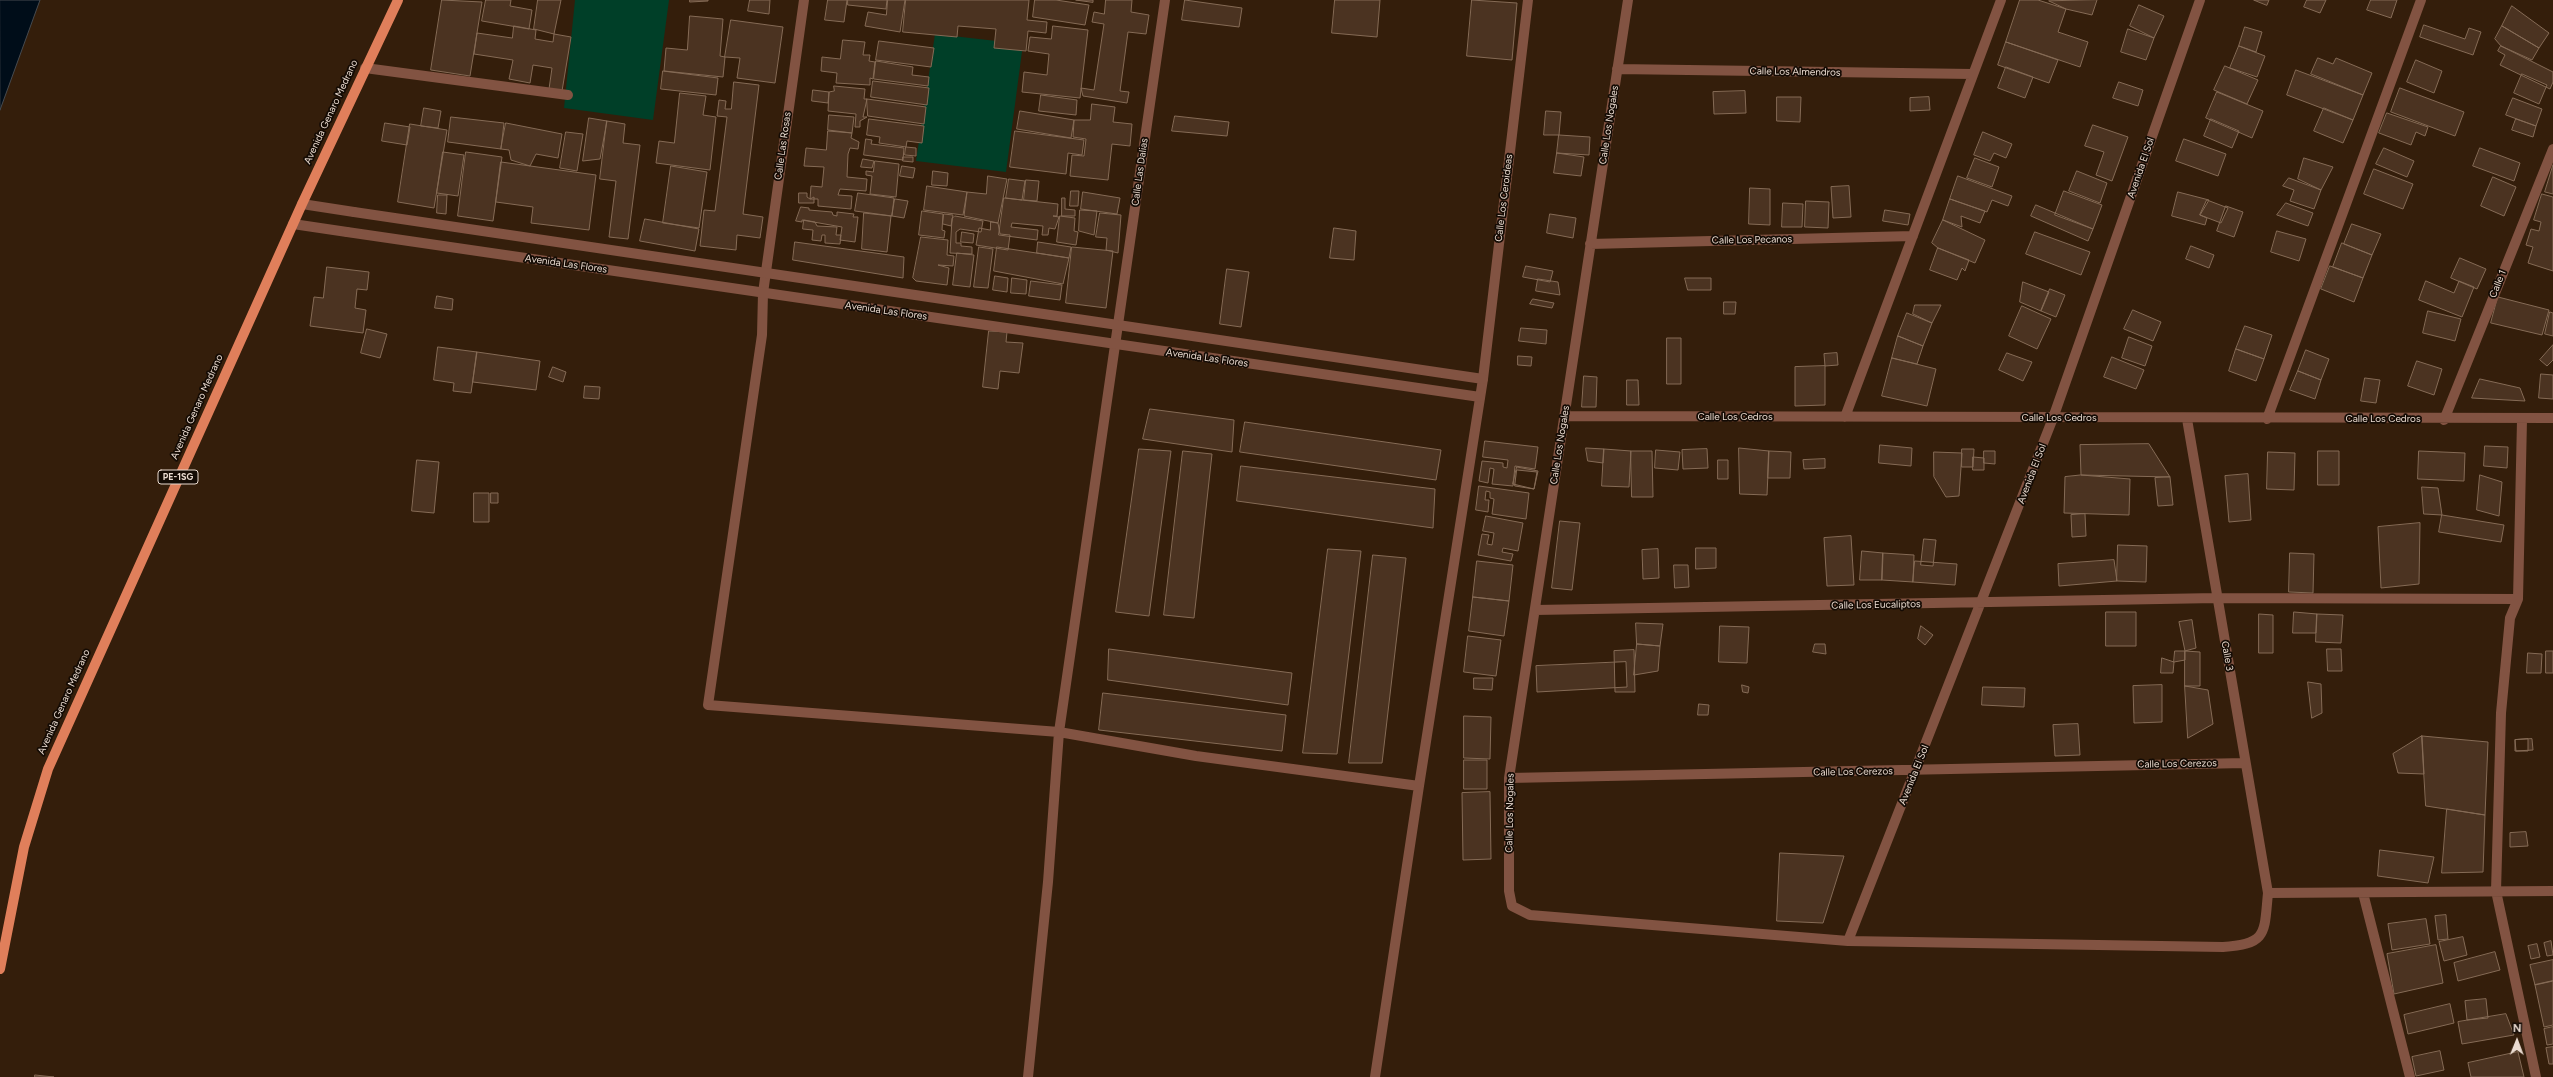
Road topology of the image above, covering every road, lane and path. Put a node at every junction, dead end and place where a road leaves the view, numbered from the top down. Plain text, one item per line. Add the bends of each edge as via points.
1 (398, 0) edge
2 (804, 0) edge
3 (1165, 0) edge
4 (1528, 0) edge
5 (1628, 0) edge
6 (2001, 0) edge
7 (2200, 0) edge
8 (2422, 0) edge
9 (364, 68) junction
10 (1617, 69) junction
11 (1972, 74) junction
12 (568, 95) dead end
13 (2553, 149) edge
14 (302, 204) junction
15 (293, 224) junction
16 (1913, 236) junction
17 (1590, 244) junction
18 (766, 273) junction
19 (762, 293) junction
20 (1118, 325) junction
21 (1115, 344) junction
22 (1483, 379) junction
23 (1480, 397) junction
24 (1564, 416) junction
25 (1845, 417) junction
26 (2053, 418) junction
27 (2553, 418) edge
28 (2187, 419) junction
29 (2267, 419) junction
30 (2444, 420) junction
31 (2522, 420) junction
32 (2217, 598) junction
33 (2518, 599) junction
34 (1982, 603) junction
35 (1534, 610) junction
36 (1059, 732) junction
37 (2245, 763) junction
38 (1916, 770) junction
39 (1509, 778) junction
40 (1419, 786) junction
41 (1509, 891) joint
42 (2553, 891) edge
43 (2496, 892) junction
44 (2268, 893) junction
45 (2363, 893) junction
46 (1848, 941) junction
47 (0, 969) edge
48 (1028, 1077) edge
49 (1375, 1077) edge
50 (2410, 1077) edge
51 (2536, 1077) edge

1 - 9 main road, Avenida Genaro Medrano / PE-1SG
2 - 18 street, Calle Las Rosas
3 - 20 street, Calle Las Dalias
4 - 22 street, Calle Los Ceroideas
5 - 10 street, Calle Los Nogales
6 - 11 street
7 - 26 street, Avenida El Sol
8 - 29 street
9 - 12 street
9 - 14 main road, Avenida Genaro Medrano / PE-1SG
10 - 11 street, Calle Los Almendros
10 - 17 street, Calle Los Nogales
11 - 16 street
13 - 30 street, Calle 1
14 - 15 main road, Avenida Genaro Medrano / PE-1SG
14 - 18 street, Avenida Las Flores
15 - 19 street, Avenida Las Flores
15 - 47 main road, Avenida Genaro Medrano / PE-1SG via 48,769 24,847
16 - 17 street, Calle Los Pecanos
16 - 25 street
17 - 24 street, Calle Los Nogales
18 - 19 street, Calle Las Rosas
18 - 20 street, Avenida Las Flores
19 - 21 street, Avenida Las Flores
19 - 36 street, Calle Las Rosas via 762,336 708,705
20 - 21 street, Calle Las Dalias
20 - 22 street, Avenida Las Flores
21 - 23 street, Avenida Las Flores
21 - 36 street, Calle Las Dalias
22 - 23 street, Calle Los Ceroideas
23 - 40 street, Calle Los Ceroideas
24 - 25 street, Calle Los Cedros
24 - 35 street, Calle Los Nogales
25 - 26 street, Calle Los Cedros
26 - 28 street, Calle Los Cedros
26 - 34 street, Avenida El Sol
27 - 31 street, Calle Los Cedros
28 - 29 street, Calle Los Cedros
28 - 32 street, Calle 3
29 - 30 street, Calle Los Cedros
30 - 31 street, Calle Los Cedros
31 - 33 street
32 - 33 street, Calle Los Eucaliptos
32 - 34 street, Calle Los Eucaliptos
32 - 37 street, Calle 3
33 - 43 street via 2510,618 2501,713
34 - 35 street, Calle Los Eucaliptos
34 - 38 street, Avenida El Sol
35 - 39 street, Calle Los Nogales
36 - 40 street via 1196,756
36 - 48 street, Calle Las Dalias via 1048,882
37 - 38 street, Calle Los Cerezos
37 - 44 street, Calle 3
38 - 39 street, Calle Los Cerezos
38 - 46 street, Avenida El Sol
39 - 41 street, Calle Los Nogales
40 - 49 street, Calle Los Ceroideas
41 - 46 street, Calle 3 via 1512,906 1530,915
42 - 43 street
43 - 45 street
43 - 51 street
44 - 45 street
44 - 46 street, Calle 3 via 2264,929 2258,938 2246,945
45 - 50 street

